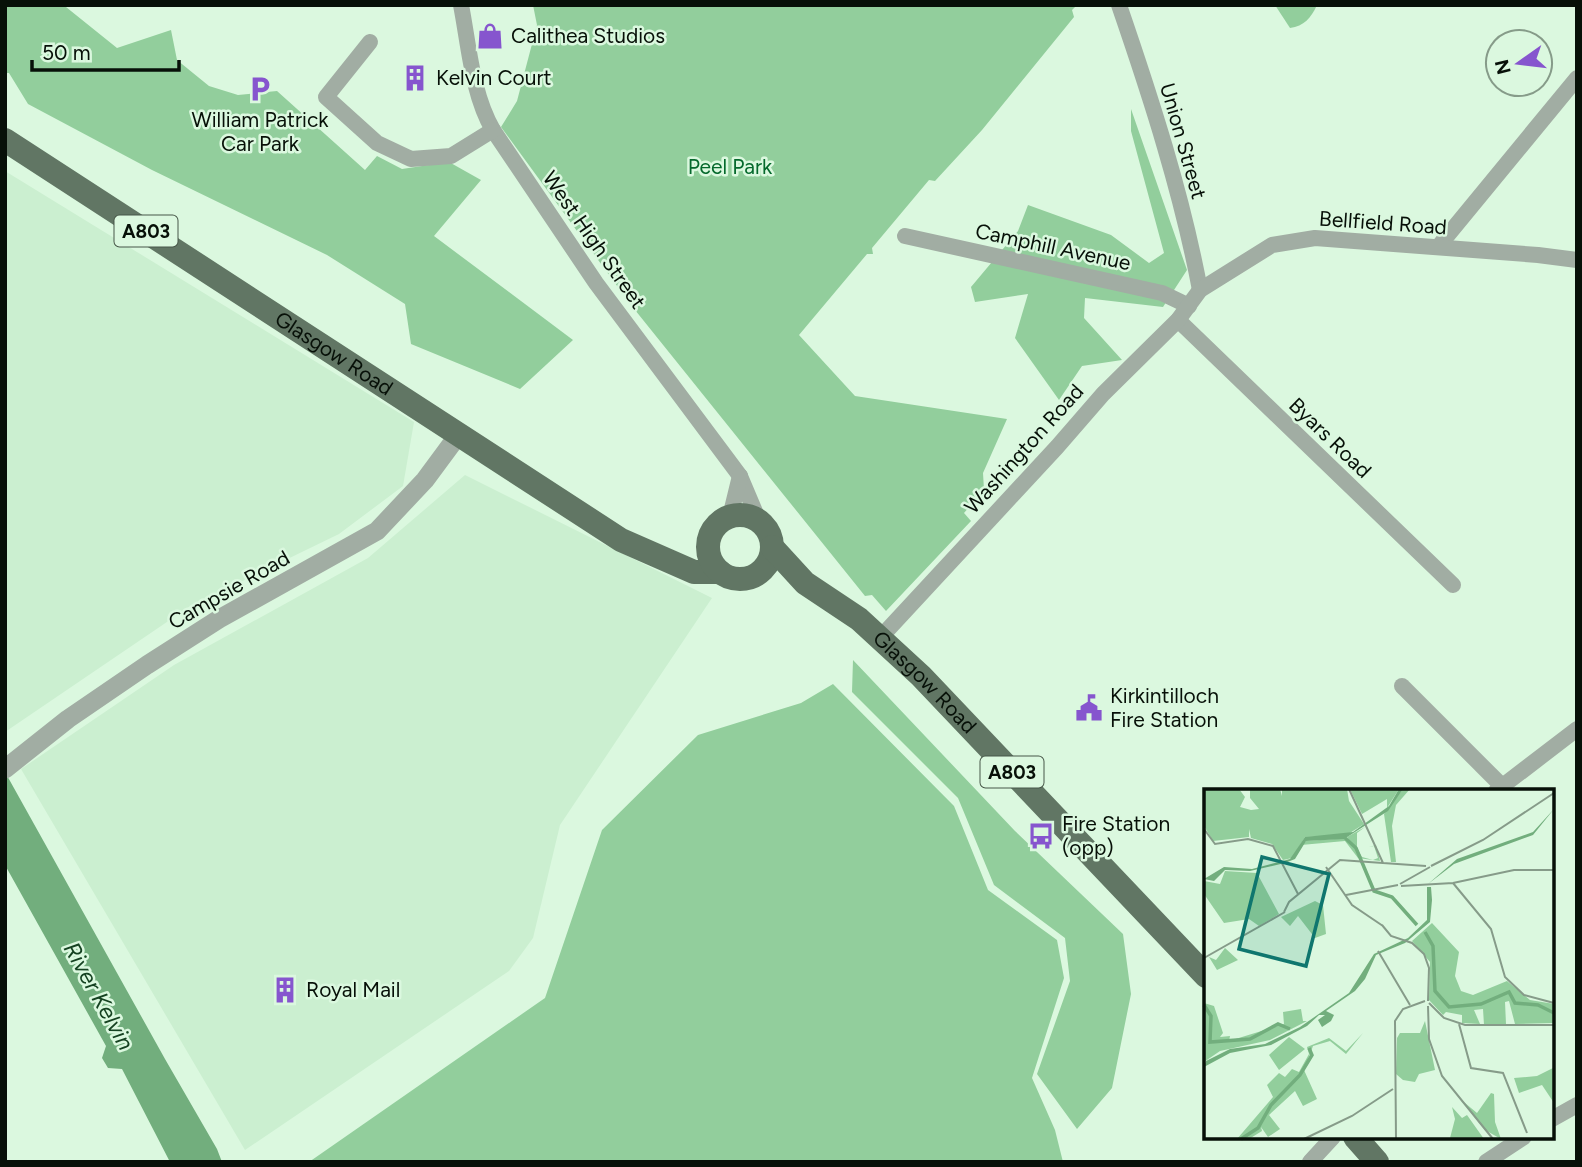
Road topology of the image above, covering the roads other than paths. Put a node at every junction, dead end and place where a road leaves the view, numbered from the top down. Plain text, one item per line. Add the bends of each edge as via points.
1 (461, 5) edge
2 (1119, 5) edge
3 (370, 42) dead end
4 (1577, 78) edge
5 (493, 130) junction
6 (5, 140) edge
7 (905, 236) dead end
8 (1438, 247) junction
9 (1577, 260) edge
10 (1200, 290) junction
11 (1189, 306) junction
12 (1178, 320) junction
13 (459, 434) junction
14 (740, 476) junction
15 (730, 517) junction
16 (759, 521) junction
17 (709, 539) junction
18 (772, 547) junction
19 (666, 559) junction
20 (720, 572) junction
21 (759, 573) junction
22 (805, 583) junction
23 (1453, 585) dead end
24 (880, 638) junction
25 (1402, 686) dead end
26 (1577, 729) edge
27 (5, 769) edge
28 (1499, 789) edge
29 (1204, 974) edge
30 (1577, 1105) edge
31 (1554, 1118) edge
32 (1332, 1139) edge
33 (1357, 1139) edge
34 (1521, 1139) edge
35 (1310, 1162) edge
36 (1377, 1162) edge
37 (1486, 1162) edge

1 - 5 street, West High Street via 479,96
2 - 10 street, Union Street via 1189,236
3 - 5 street via 326,97 377,143 411,159 451,156
4 - 8 street
5 - 14 street, West High Street via 596,283
6 - 13 main road, Glasgow Road / A803
7 - 11 street, Camphill Avenue via 1162,293
8 - 9 street, Bellfield Road
8 - 10 street, Bellfield Road via 1315,238 1272,245
10 - 11 street, Washington Road
11 - 12 street, Washington Road
12 - 23 street, Byars Road
12 - 24 street, Washington Road via 1103,394
13 - 19 main road, Glasgow Road / A803 via 621,540
13 - 27 street, Campsie Road via 425,480 377,531 146,665
14 - 15 street
14 - 16 street, West High Street
15 - 16 main road
15 - 17 main road
16 - 18 main road via 769,533
17 - 19 main road
17 - 20 main road via 710,557
18 - 21 main road via 771,557
18 - 22 main road, Glasgow Road / A803
19 - 20 main road, Glasgow Road / A803 via 694,572
20 - 21 main road via 739,579
21 - 22 main road, Glasgow Road / A803
22 - 24 main road, Glasgow Road / A803
24 - 29 main road, Glasgow Road / A803
25 - 28 street
26 - 28 street
30 - 31 street
32 - 35 street
33 - 36 main road
34 - 37 street

